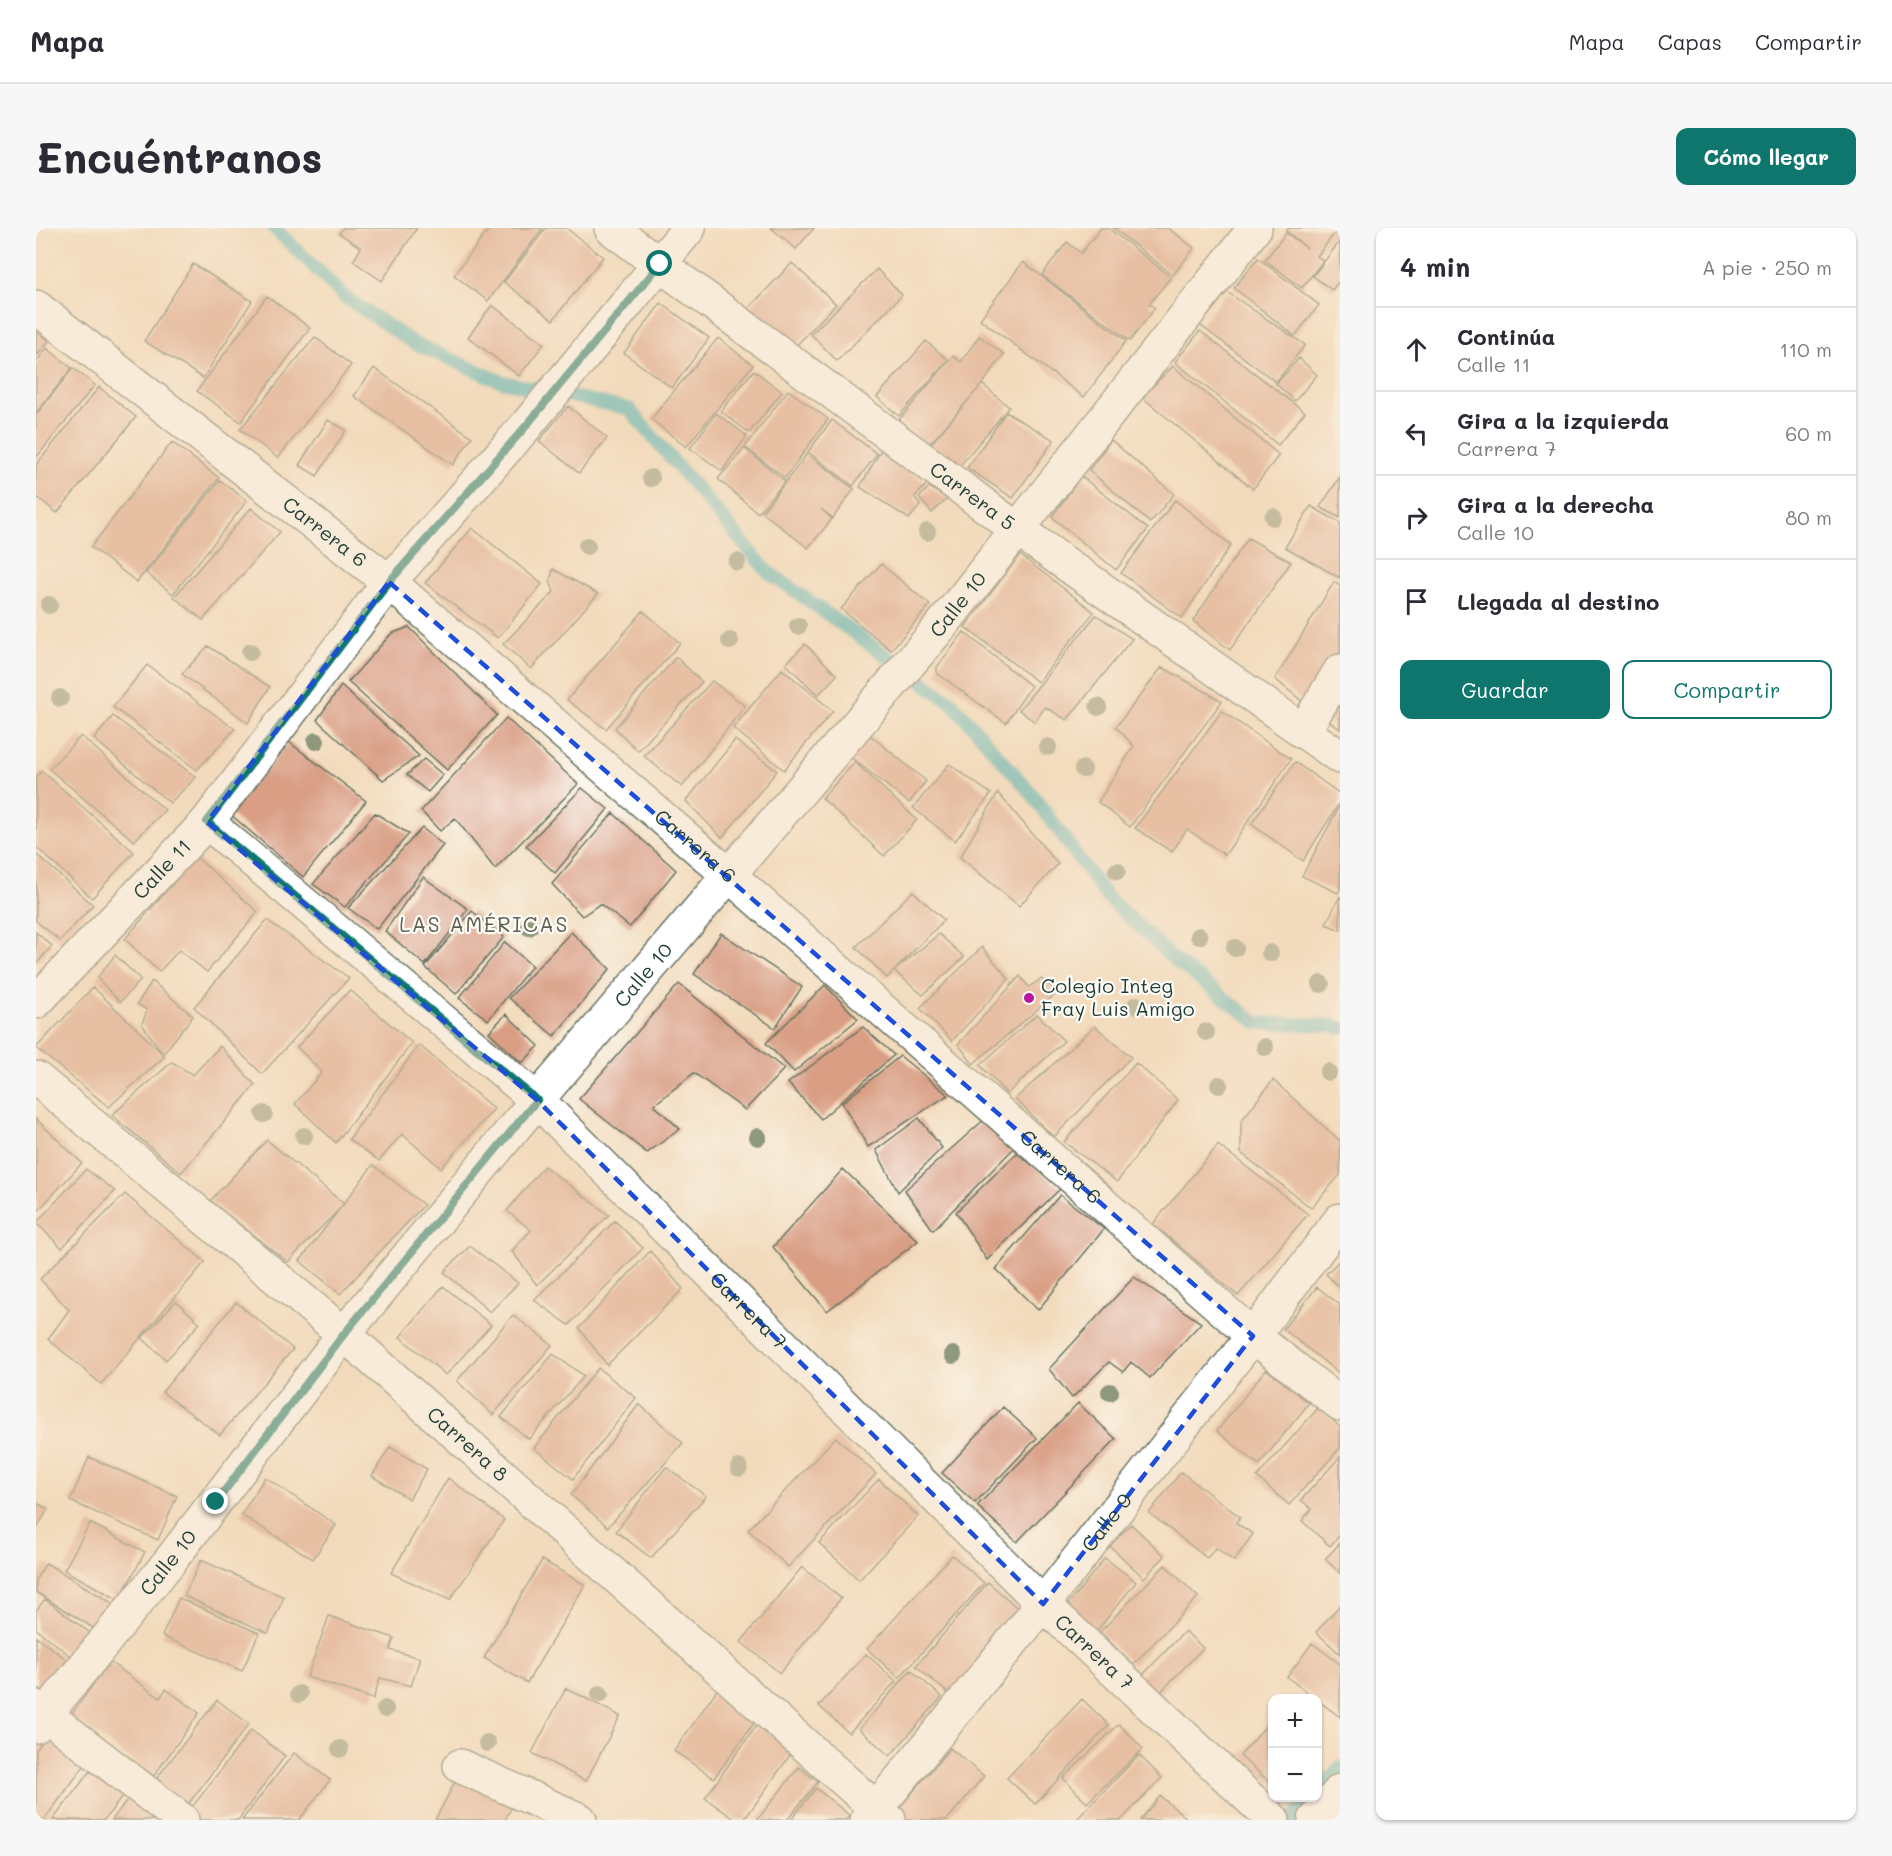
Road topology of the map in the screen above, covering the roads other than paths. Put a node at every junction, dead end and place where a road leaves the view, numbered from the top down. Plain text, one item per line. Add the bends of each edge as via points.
1 (611, 228) edge
2 (689, 228) edge
3 (1255, 228) edge
4 (660, 264) junction
5 (36, 307) edge
6 (1018, 530) junction
7 (389, 582) junction
8 (1340, 671) edge
9 (1304, 732) junction
10 (1340, 757) edge
11 (207, 822) junction
12 (730, 876) junction
13 (36, 1002) edge
14 (36, 1078) edge
15 (537, 1100) junction
16 (1340, 1220) edge
17 (344, 1334) junction
18 (1253, 1336) junction
19 (1340, 1404) edge
20 (1043, 1604) junction
21 (39, 1715) edge
22 (460, 1766) dead end
23 (1340, 1791) edge
24 (878, 1816) edge
25 (182, 1820) edge
26 (580, 1820) edge
27 (1273, 1820) edge
28 (1315, 1820) edge

1 - 4 street, Carrera 5
2 - 4 street, Calle 11
3 - 6 street, Calle 10
4 - 6 street, Carrera 5
4 - 7 street, Calle 11 via 526,426
5 - 7 street, Carrera 6
6 - 9 street, Carrera 5
6 - 12 street, Calle 10
7 - 11 street, Calle 11
7 - 12 street, Carrera 6
8 - 9 street
9 - 10 street, Carrera 5
11 - 13 street, Calle 11
11 - 15 street, Carrera 7
12 - 15 street, Calle 10
12 - 18 street, Carrera 6
14 - 17 street, Carrera 8
15 - 17 street, Calle 10
15 - 20 street, Carrera 7
16 - 18 street, Calle 9
17 - 21 street, Calle 10 via 170,1561
17 - 24 street, Carrera 8
18 - 19 street, Carrera 6
18 - 20 street, Calle 9
20 - 24 street, Calle 9
20 - 27 street, Carrera 7
21 - 25 street
22 - 26 street
23 - 28 street

